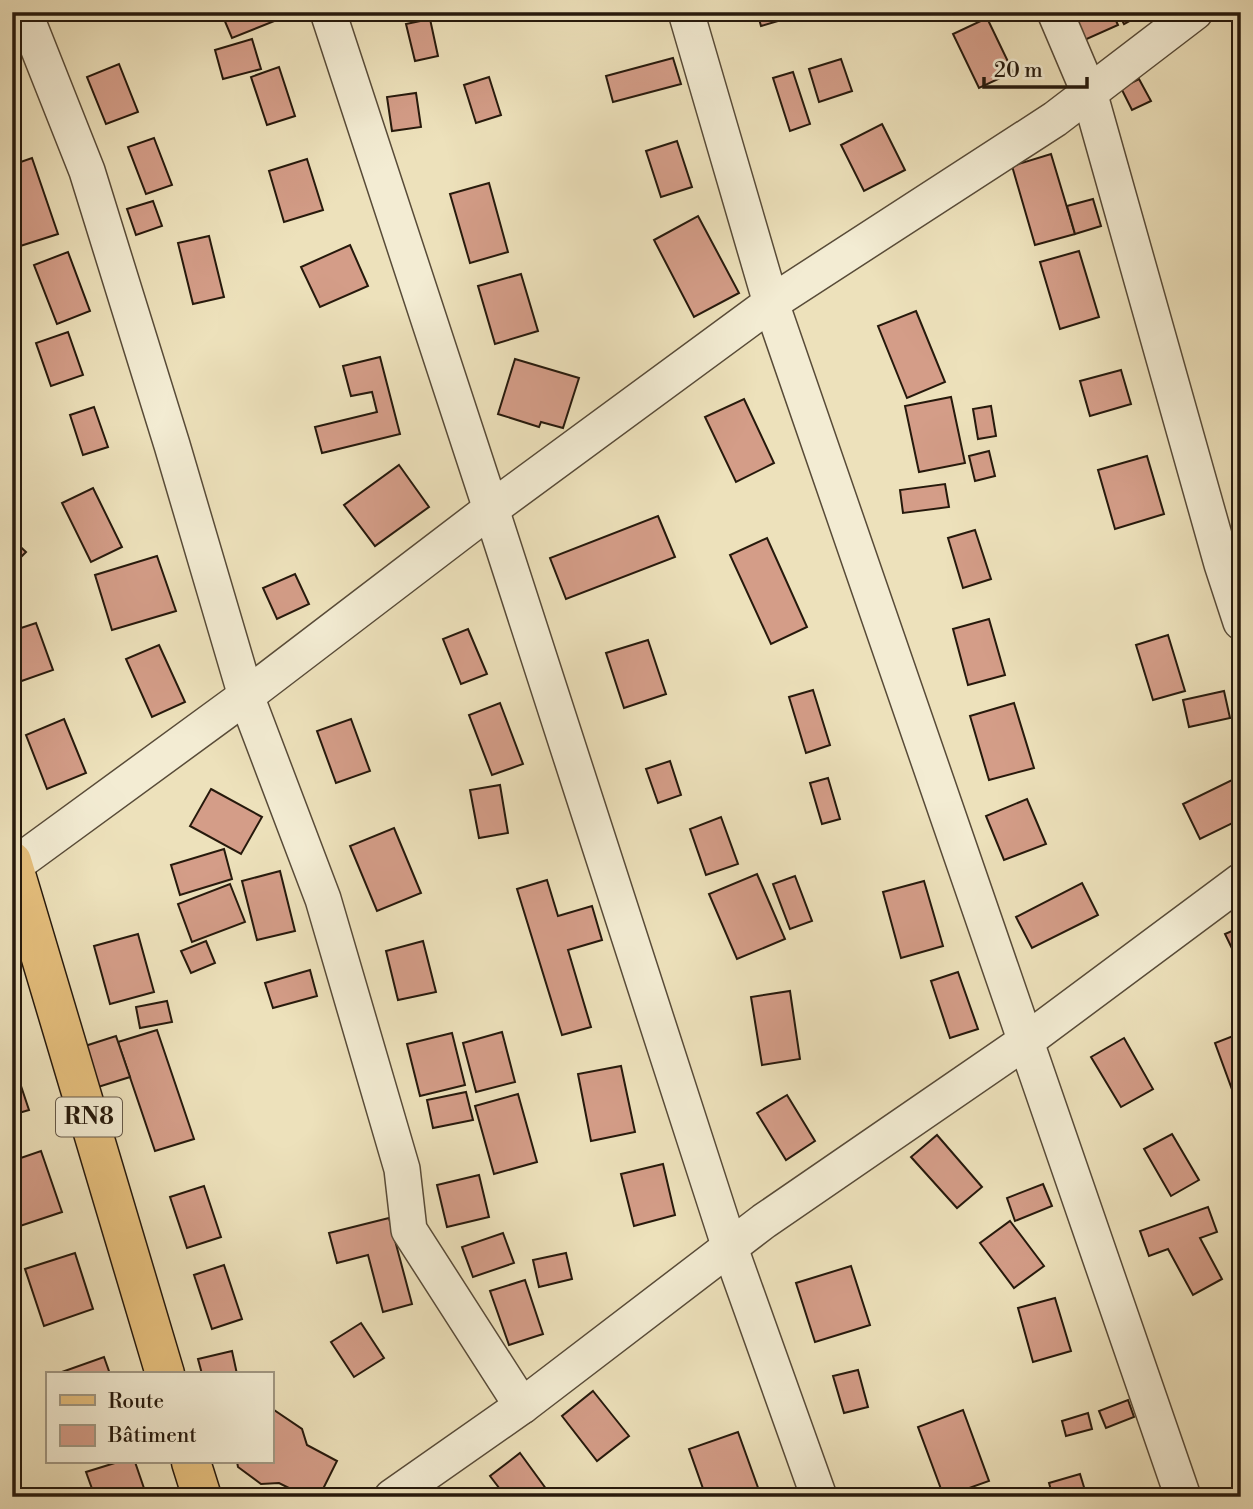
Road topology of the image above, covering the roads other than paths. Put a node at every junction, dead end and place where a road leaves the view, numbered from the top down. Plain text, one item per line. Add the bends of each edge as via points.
1 (24, 12) edge
2 (328, 12) edge
3 (686, 12) edge
4 (1055, 12) edge
5 (1195, 12) edge
6 (1089, 92) junction
7 (771, 303) junction
8 (491, 509) junction
9 (1241, 622) edge
10 (246, 695) junction
11 (13, 865) edge
12 (1241, 881) edge
13 (1026, 1041) junction
14 (730, 1248) junction
15 (164, 1372) edge
16 (522, 1406) junction
17 (192, 1464) edge
18 (202, 1497) edge
19 (391, 1497) edge
20 (819, 1497) edge
21 (1183, 1497) edge

1 - 10 street via 87,172
2 - 8 street
3 - 7 street
4 - 6 street
5 - 6 street
6 - 7 street via 1055,119
6 - 9 street
7 - 8 street
7 - 13 street
8 - 10 street
8 - 14 street
10 - 11 street
10 - 16 street via 323,899 402,1169 409,1230
11 - 15 main road, RN8
12 - 13 street
13 - 14 street
13 - 21 street
14 - 16 street
14 - 20 street
16 - 19 street
17 - 18 main road

